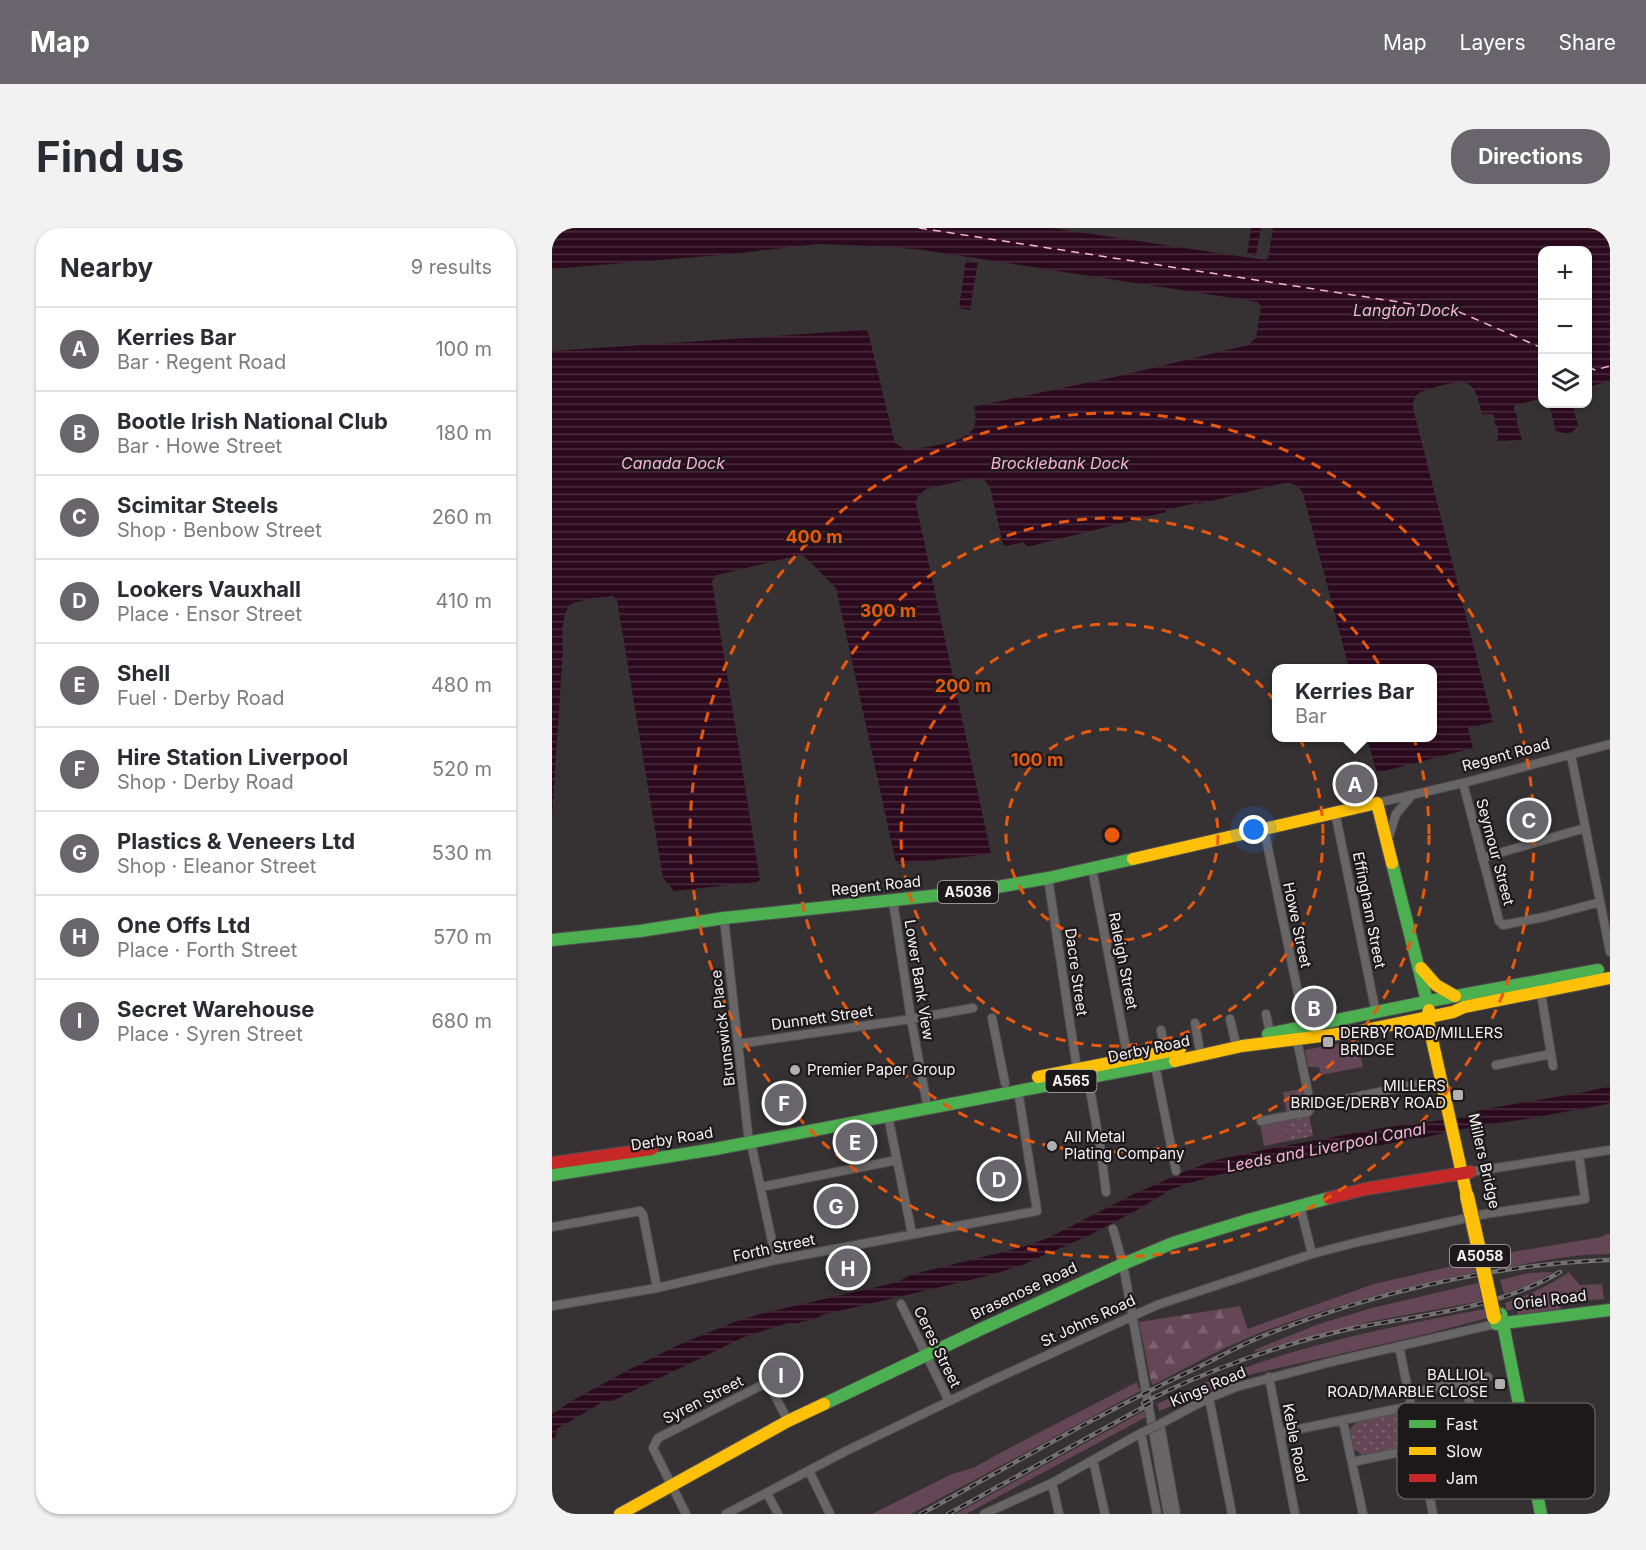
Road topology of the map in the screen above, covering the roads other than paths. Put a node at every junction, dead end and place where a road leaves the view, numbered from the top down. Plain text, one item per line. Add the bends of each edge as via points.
1 (1610, 744) edge
2 (1570, 755) junction
3 (1462, 783) junction
4 (1411, 795) junction
5 (1377, 803) junction
6 (1335, 812) junction
7 (1585, 828) junction
8 (1264, 829) junction
9 (1387, 841) junction
10 (1482, 858) junction
11 (1092, 868) junction
12 (1048, 878) junction
13 (893, 901) junction
14 (1600, 902) junction
15 (723, 918) junction
16 (552, 940) edge
17 (1610, 951) edge
18 (1418, 964) junction
19 (1610, 968) edge
20 (1610, 978) edge
21 (1540, 993) junction
22 (1455, 996) junction
23 (973, 1008) dead end
24 (1430, 1011) junction
25 (1376, 1013) junction
26 (1266, 1014) dead end
27 (992, 1018) dead end
28 (910, 1019) junction
29 (1230, 1019) dead end
30 (1195, 1023) dead end
31 (1305, 1027) junction
32 (1161, 1030) dead end
33 (1270, 1033) junction
34 (1235, 1040) junction
35 (1297, 1040) junction
36 (738, 1044) junction
37 (1199, 1046) junction
38 (1165, 1052) junction
39 (1551, 1054) junction
40 (1128, 1059) junction
41 (1155, 1065) junction
42 (1496, 1065) dead end
43 (1553, 1066) dead end
44 (1082, 1074) junction
45 (1427, 1082) dead end
46 (1011, 1087) junction
47 (926, 1099) junction
48 (1314, 1103) junction
49 (888, 1116) junction
50 (1261, 1121) dead end
51 (749, 1138) junction
52 (1610, 1150) edge
53 (1579, 1155) junction
54 (897, 1160) junction
55 (1465, 1168) junction
56 (1176, 1171) dead end
57 (553, 1172) edge
58 (761, 1186) junction
59 (1106, 1192) dead end
60 (1300, 1206) junction
61 (552, 1227) edge
62 (1113, 1228) dead end
63 (912, 1234) junction
64 (1312, 1254) junction
65 (776, 1260) junction
66 (1123, 1264) junction
67 (657, 1288) junction
68 (553, 1302) edge
69 (901, 1304) dead end
70 (1610, 1310) edge
71 (1132, 1316) junction
72 (1498, 1319) junction
73 (1399, 1346) junction
74 (927, 1356) junction
75 (1269, 1377) junction
76 (1488, 1377) dead end
77 (1465, 1382) junction
78 (1408, 1393) junction
79 (1209, 1398) junction
80 (949, 1401) junction
81 (1410, 1403) edge
82 (1470, 1403) edge
83 (1509, 1403) edge
84 (1518, 1403) edge
85 (1397, 1409) edge
86 (788, 1421) junction
87 (1343, 1421) junction
88 (1160, 1424) junction
89 (1142, 1433) junction
90 (1280, 1433) junction
91 (1397, 1453) edge
92 (1093, 1460) junction
93 (1352, 1462) junction
94 (809, 1471) junction
95 (1052, 1483) junction
96 (671, 1486) junction
97 (767, 1493) junction
98 (1430, 1499) edge
99 (1529, 1499) edge
100 (1538, 1499) edge
101 (620, 1514) edge
102 (686, 1514) edge
103 (726, 1514) edge
104 (778, 1514) edge
105 (830, 1514) edge
106 (984, 1514) edge
107 (1059, 1514) edge
108 (1105, 1514) edge
109 (1157, 1514) edge
110 (1168, 1514) edge
111 (1176, 1514) edge
112 (1232, 1514) edge
113 (1295, 1514) edge
114 (1363, 1514) edge
115 (1433, 1514) edge
116 (1532, 1514) edge
117 (1541, 1514) edge

1 - 2 street, Regent Road
2 - 3 street, Regent Road
2 - 7 street
3 - 4 street, Regent Road
3 - 10 street, Seymour Street
4 - 5 street, Regent Road
4 - 9 street via 1396,814
5 - 6 main road, Regent Road / A5036
5 - 9 main road, Millers Bridge / A5058
6 - 8 main road, Regent Road / A5036
6 - 25 street, Effingham Street
7 - 10 street
7 - 14 street
8 - 11 main road, Regent Road / A5036
8 - 31 street, Howe Street
9 - 18 main road, Millers Bridge / A5058
10 - 14 street, Seymour Street via 1503,925
11 - 12 main road, Regent Road / A5036
11 - 40 street, Raleigh Street
12 - 13 main road, Regent Road / A5036
12 - 44 street, Dacre Street
13 - 15 main road, Regent Road / A5036
13 - 28 street, Lower Bank View
14 - 17 street
15 - 16 main road, Regent Road / A5036
15 - 36 street, Brunswick Place
18 - 22 main road via 1428,979
18 - 24 main road, Millers Bridge / A5058
19 - 22 main road, Derby Road / A565
20 - 21 main road, Derby Road / A565
21 - 24 main road, Derby Road / A565
21 - 39 street
22 - 24 main road, Derby Road / A565
23 - 28 street, Dunnett Street
24 - 25 main road, Derby Road / A565
24 - 35 main road, Derby Road / A565 via 1361,1031
24 - 55 main road, Millers Bridge / A5058
25 - 31 main road, Derby Road / A565
26 - 33 street
27 - 46 street
28 - 36 street, Dunnett Street
28 - 47 street, Lower Bank View
29 - 34 street
30 - 37 street
31 - 33 main road, Derby Road / A565
32 - 38 street
33 - 34 main road, Derby Road / A565
34 - 37 main road, Derby Road / A565
35 - 41 main road, Derby Road / A565 via 1242,1046
35 - 48 street via 1310,1074 1310,1102
36 - 51 street, Brunswick Place
37 - 38 main road, Derby Road / A565
38 - 40 main road, Derby Road / A565
39 - 42 street
39 - 43 street
40 - 44 main road, Derby Road / A565
41 - 44 main road, Derby Road / A565
41 - 56 street
44 - 46 main road, Derby Road / A565
44 - 59 street, Dacre Street
45 - 48 street
46 - 47 main road, Derby Road / A565
46 - 49 main road, Derby Road / A565
46 - 63 street, Forth Street via 1037,1211
47 - 51 main road, Derby Road / A565
48 - 50 street via 1308,1112
49 - 51 main road, Derby Road / A565
49 - 54 street
51 - 57 main road, Derby Road / A565
51 - 58 street, Brunswick Place
52 - 53 street
53 - 55 street
53 - 64 street, St Johns Road via 1585,1199 1485,1214
54 - 58 street
54 - 63 street
55 - 60 main road, Brasenose Road
55 - 72 main road, Millers Bridge / A5058
58 - 65 street, Brunswick Place
60 - 64 street
60 - 66 main road, Brasenose Road via 1173,1243
61 - 67 street via 640,1211
62 - 66 street
63 - 65 street, Forth Street
64 - 71 street, St Johns Road
65 - 67 street, Forth Street
66 - 71 street
66 - 74 main road, Brasenose Road
67 - 68 street, Forth Street
69 - 74 street, Ceres Street
70 - 72 main road, Oriel Road
71 - 80 street, St Johns Road
71 - 110 street
72 - 73 street, Kings Road
72 - 83 main road, A5058
72 - 84 main road, A5058
73 - 75 street, Kings Road
73 - 78 street
74 - 80 street, Ceres Street
74 - 86 main road, Brasenose Road
75 - 79 street, Kings Road
75 - 90 street, Keble Road
76 - 77 street
77 - 78 street
77 - 82 street
78 - 81 street
79 - 88 street, Kings Road
79 - 112 street
80 - 94 street, St Johns Road
85 - 87 street
86 - 96 main road, Brasenose Road
86 - 96 street, Syren Street via 768,1382 658,1438 653,1448
87 - 90 street
87 - 93 street
88 - 89 street, Kings Road, bridge
88 - 111 street
89 - 92 street, Kings Road
89 - 109 street
90 - 113 street, Keble Road
91 - 93 street
92 - 95 street, Kings Road
92 - 108 street
93 - 114 street
94 - 97 street, St Johns Road
94 - 105 street
95 - 106 street, Kings Road
95 - 107 street
96 - 101 main road, Brasenose Road
96 - 102 street
97 - 103 street, St Johns Road
97 - 104 street
98 - 115 street
99 - 116 main road, A5058
100 - 117 main road, A5058

